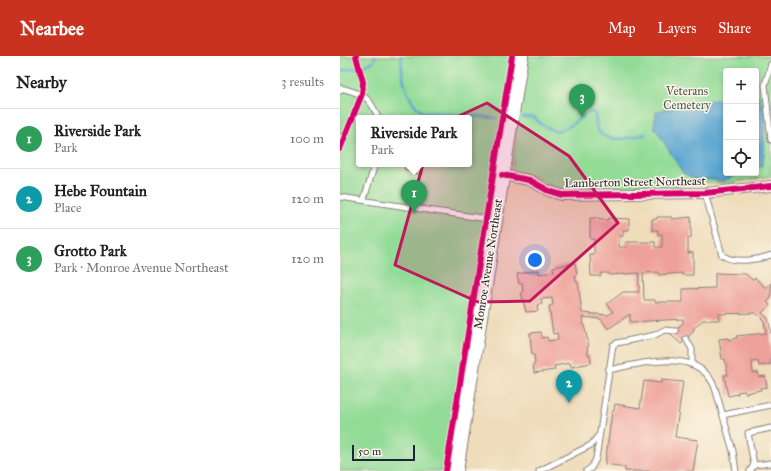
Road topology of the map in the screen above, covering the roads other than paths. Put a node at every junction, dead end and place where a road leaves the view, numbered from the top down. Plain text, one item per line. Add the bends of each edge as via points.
1 (521, 56) edge
2 (771, 64) edge
3 (340, 91) edge
4 (377, 115) edge
5 (771, 140) edge
6 (374, 167) edge
7 (502, 175) junction
8 (771, 186) edge
9 (705, 193) junction
10 (340, 197) edge
11 (364, 199) junction
12 (495, 220) junction
13 (771, 255) edge
14 (676, 331) dead end
15 (686, 339) dead end
16 (692, 364) junction
17 (608, 370) junction
18 (771, 406) edge
19 (723, 415) junction
20 (771, 428) edge
21 (599, 436) junction
22 (771, 463) edge
23 (754, 466) junction
24 (456, 471) edge
25 (539, 471) edge
26 (586, 471) edge
27 (736, 471) edge
28 (750, 471) edge

1 - 7 main road, Monroe Avenue Northeast
2 - 5 lane via 765,86
3 - 4 lane via 341,88 362,94 373,104
6 - 11 lane
7 - 9 street, Lamberton Street Northeast via 529,180 549,191 562,194
7 - 12 main road, Monroe Avenue Northeast
8 - 9 street, Lamberton Street Northeast
9 - 13 lane via 722,255 728,259 739,260
10 - 11 lane
11 - 12 lane
12 - 24 main road, Monroe Avenue Northeast
14 - 17 lane via 664,330 655,335 614,344
15 - 16 lane via 692,349
16 - 17 lane via 662,361
16 - 19 lane via 704,371 713,382
17 - 21 lane
18 - 19 lane
19 - 27 lane
20 - 23 lane via 748,433
21 - 25 lane via 591,445
21 - 26 lane via 596,462
22 - 23 lane
23 - 28 lane

